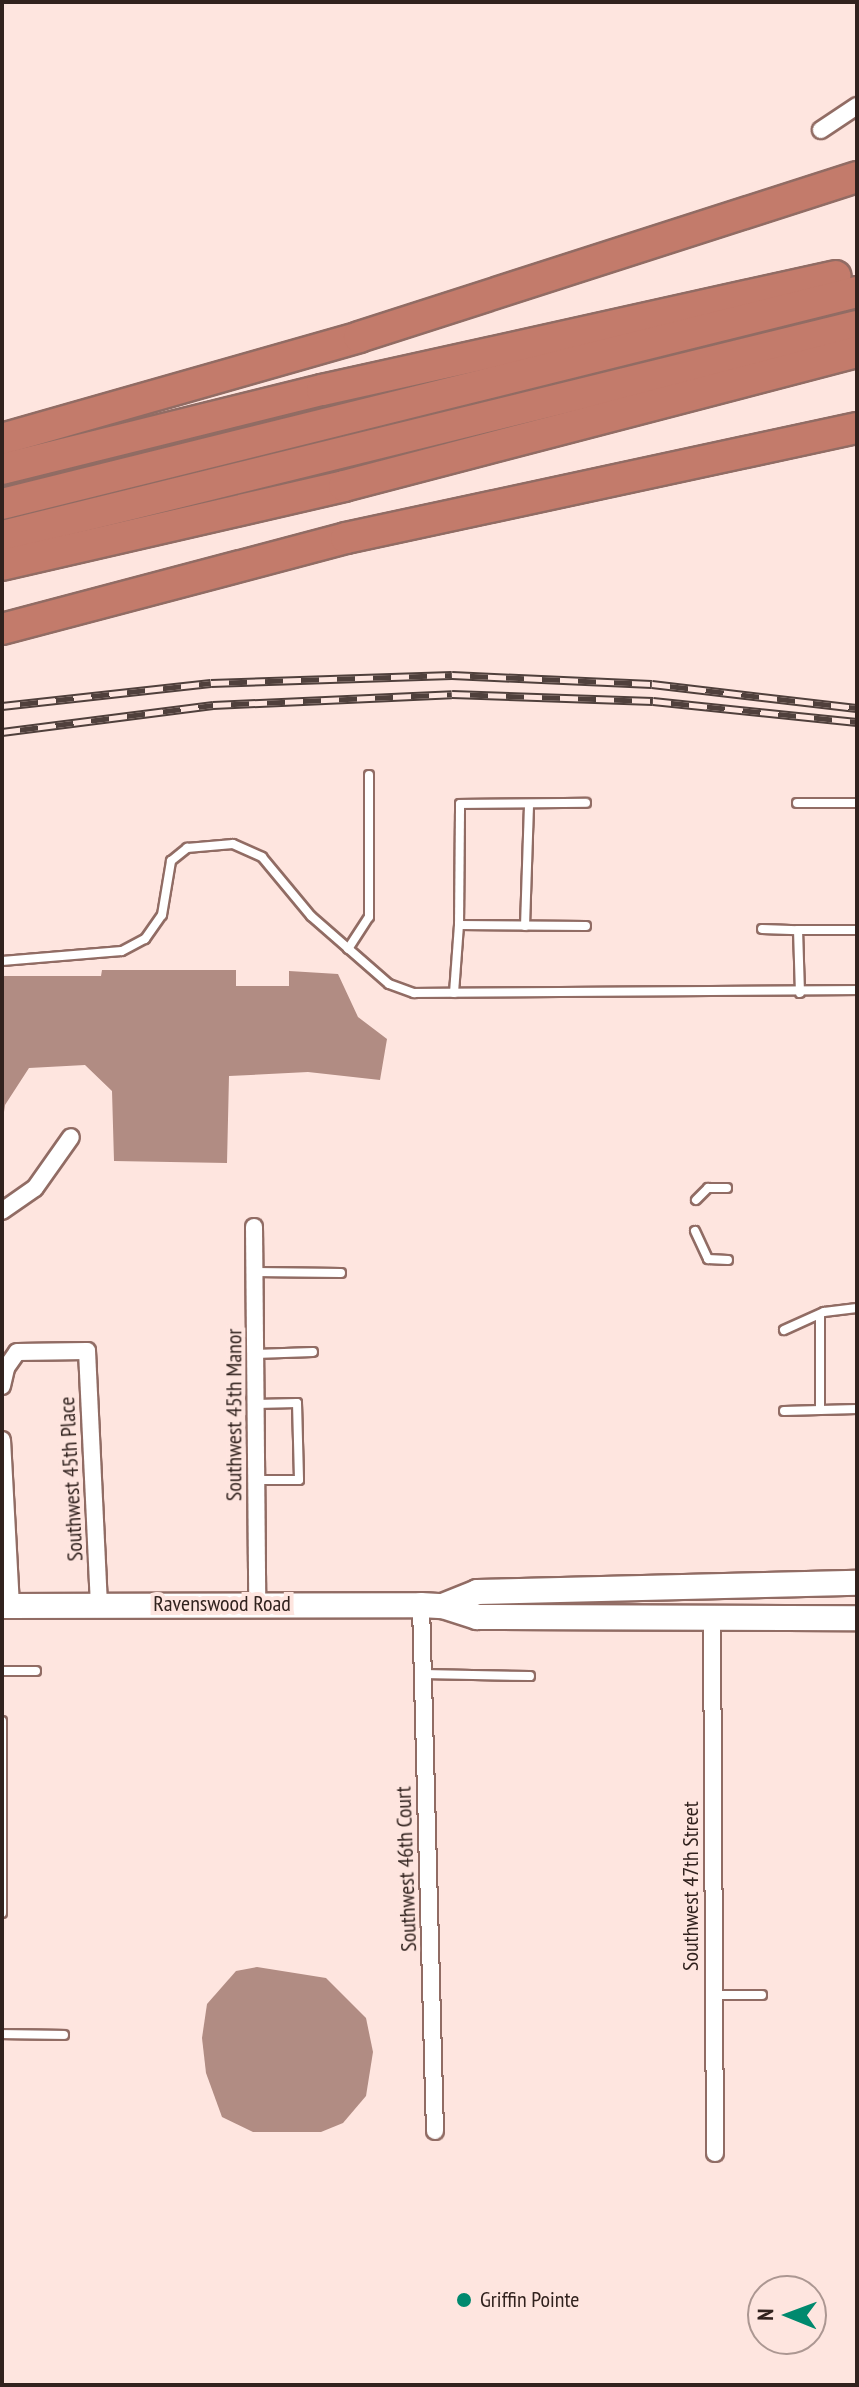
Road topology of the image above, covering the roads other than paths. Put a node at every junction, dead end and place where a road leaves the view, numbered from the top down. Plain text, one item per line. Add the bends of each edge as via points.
1 (857, 106) edge
2 (821, 130) dead end
3 (857, 159) edge
4 (857, 177) edge
5 (815, 188) junction
6 (857, 272) edge
7 (857, 292) edge
8 (857, 326) edge
9 (857, 352) edge
10 (857, 428) edge
11 (2, 439) edge
12 (754, 448) junction
13 (857, 451) edge
14 (2, 469) edge
15 (2, 504) edge
16 (2, 536) edge
17 (2, 565) edge
18 (2, 629) edge
19 (369, 775) dead end
20 (586, 803) dead end
21 (797, 803) dead end
22 (857, 803) edge
23 (529, 804) junction
24 (459, 925) junction
25 (525, 926) junction
26 (586, 926) dead end
27 (762, 929) dead end
28 (798, 930) junction
29 (857, 930) edge
30 (348, 949) junction
31 (2, 961) edge
32 (857, 990) edge
33 (454, 993) junction
34 (800, 993) junction
35 (71, 1137) dead end
36 (727, 1188) dead end
37 (696, 1200) dead end
38 (2, 1211) edge
39 (254, 1227) dead end
40 (695, 1231) dead end
41 (728, 1260) dead end
42 (255, 1272) junction
43 (341, 1273) dead end
44 (857, 1308) edge
45 (820, 1316) junction
46 (784, 1330) dead end
47 (313, 1352) dead end
48 (255, 1354) junction
49 (2, 1386) edge
50 (256, 1404) junction
51 (857, 1409) edge
52 (820, 1410) junction
53 (784, 1411) dead end
54 (2, 1440) edge
55 (256, 1480) junction
56 (857, 1583) edge
57 (257, 1604) junction
58 (432, 1605) junction
59 (6, 1606) edge
60 (99, 1606) junction
61 (857, 1618) edge
62 (712, 1619) junction
63 (2, 1671) edge
64 (36, 1671) dead end
65 (423, 1674) junction
66 (530, 1676) dead end
67 (2, 1721) edge
68 (3, 1782) edge
69 (2, 1913) edge
70 (714, 1995) junction
71 (762, 1995) dead end
72 (2, 2034) edge
73 (64, 2035) dead end
74 (435, 2131) dead end
75 (715, 2153) dead end

1 - 2 street
3 - 5 highway
4 - 5 highway
5 - 11 highway via 374,332
6 - 14 highway via 322,390
7 - 15 highway
8 - 16 highway
9 - 17 highway via 344,486
10 - 12 highway
12 - 13 highway
12 - 18 highway via 346,538
19 - 30 lane via 369,917
20 - 23 lane
21 - 22 lane
23 - 24 lane via 460,804
23 - 25 lane
24 - 25 lane
24 - 33 lane
25 - 26 lane
27 - 28 lane
28 - 29 lane
28 - 34 lane
30 - 31 lane via 311,916 262,857 233,844 187,848 171,861 162,915 145,939 122,951
30 - 33 lane via 389,984 414,993
32 - 34 lane
33 - 34 lane
35 - 38 street via 35,1188
36 - 37 lane via 708,1188
39 - 42 street, Southwest 45th Manor
40 - 41 lane via 708,1259
42 - 43 lane
42 - 48 street, Southwest 45th Manor
44 - 45 lane
45 - 46 lane
45 - 52 lane
47 - 48 lane
48 - 50 street, Southwest 45th Manor
49 - 60 street, Southwest 45th Place via 17,1352 87,1351
50 - 55 street, Southwest 45th Manor
50 - 55 lane via 297,1403 299,1480
51 - 52 lane
52 - 53 lane
54 - 59 street
55 - 57 street, Southwest 45th Manor
56 - 58 street, Ravenswood Road via 477,1592
57 - 58 street, Ravenswood Road
57 - 60 street, Ravenswood Road
58 - 62 street, Ravenswood Road via 477,1617
58 - 65 street, Southwest 46th Court
59 - 60 street, Ravenswood Road
61 - 62 street, Ravenswood Road
62 - 70 street, Southwest 47th Street
63 - 64 lane
65 - 66 lane
65 - 74 street, Southwest 46th Court
67 - 68 lane
68 - 69 lane
70 - 71 lane
70 - 75 street, Southwest 47th Street
72 - 73 lane

